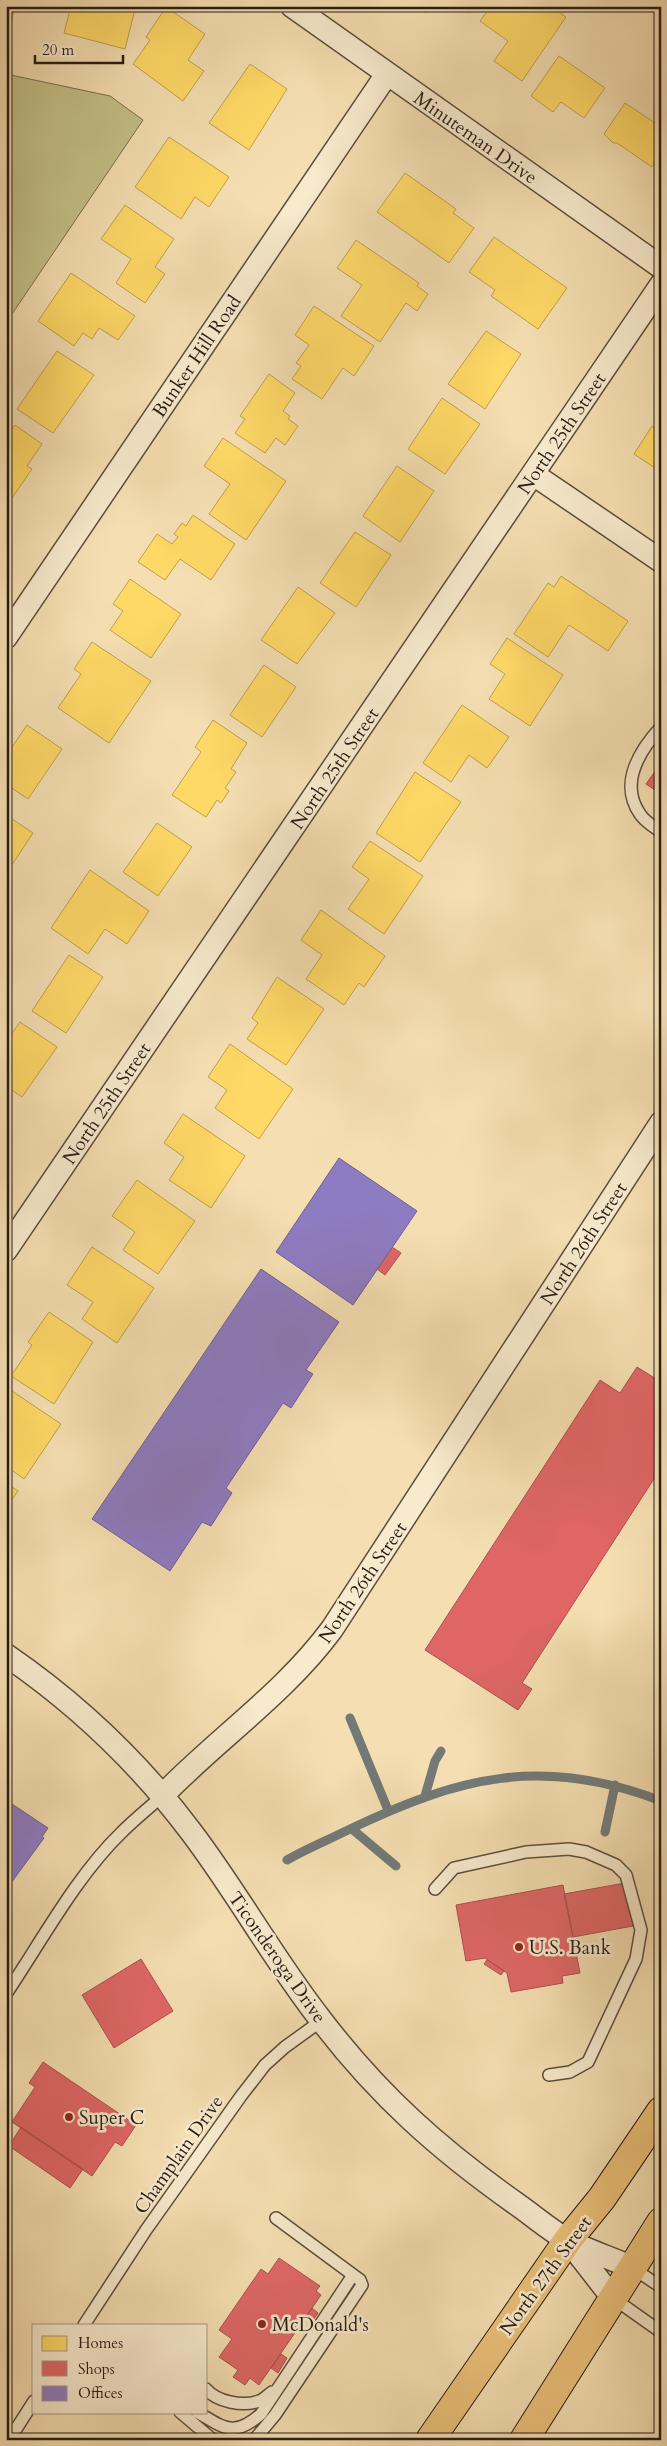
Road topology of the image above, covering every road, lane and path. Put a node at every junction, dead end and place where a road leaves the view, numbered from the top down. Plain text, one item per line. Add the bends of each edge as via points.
1 (292, 6) edge
2 (387, 74) junction
3 (661, 267) edge
4 (661, 285) edge
5 (533, 474) junction
6 (661, 561) edge
7 (6, 638) edge
8 (661, 727) edge
9 (661, 832) edge
10 (661, 1123) edge
11 (6, 1250) edge
12 (6, 1655) edge
13 (162, 1796) junction
14 (435, 1889) dead end
15 (6, 1994) edge
16 (321, 2021) junction
17 (549, 2075) dead end
18 (661, 2111) edge
19 (276, 2218) dead end
20 (661, 2222) edge
21 (568, 2240) junction
22 (631, 2267) junction
23 (353, 2275) junction
24 (661, 2288) edge
25 (612, 2297) junction
26 (85, 2324) edge
27 (661, 2332) edge
28 (279, 2386) junction
29 (208, 2391) edge
30 (32, 2404) edge
31 (182, 2414) edge
32 (200, 2414) edge
33 (8, 2440) edge
34 (213, 2440) edge
35 (254, 2440) edge
36 (430, 2440) edge
37 (524, 2440) edge

1 - 2 street, Minuteman Drive
2 - 3 street, Minuteman Drive
2 - 7 street, Bunker Hill Road
4 - 5 street, North 25th Street
5 - 6 street
5 - 11 street, North 25th Street
8 - 9 lane via 634,764 630,784 631,795 641,816
10 - 13 street, North 26th Street via 332,1629 297,1670
12 - 13 street, Ticonderoga Drive via 75,1710
13 - 15 lane, North 26th Street via 122,1832 95,1864
13 - 16 street, Ticonderoga Drive via 192,1833
14 - 17 lane via 454,1868 526,1852 569,1849 586,1852 616,1865 626,1874 640,1930 636,1959 588,2062 570,2072
16 - 21 street, Ticonderoga Drive via 383,2093 429,2138
16 - 26 lane, Champlain Drive via 285,2046 265,2065 146,2230
18 - 21 main road, North 27th Street via 602,2198
19 - 23 lane
20 - 22 main road
21 - 22 street, Ticonderoga Drive
21 - 25 street, Ticonderoga Drive
21 - 36 main road, North 27th Street
22 - 24 lane, Ticonderoga Drive
22 - 25 main road
23 - 28 lane
23 - 35 lane via 360,2280 362,2289 275,2415
25 - 27 lane, Ticonderoga Drive
25 - 37 main road
28 - 29 lane via 260,2401 248,2404 227,2402
28 - 32 lane via 260,2414 249,2425 238,2429 225,2429
30 - 33 lane
31 - 34 lane

